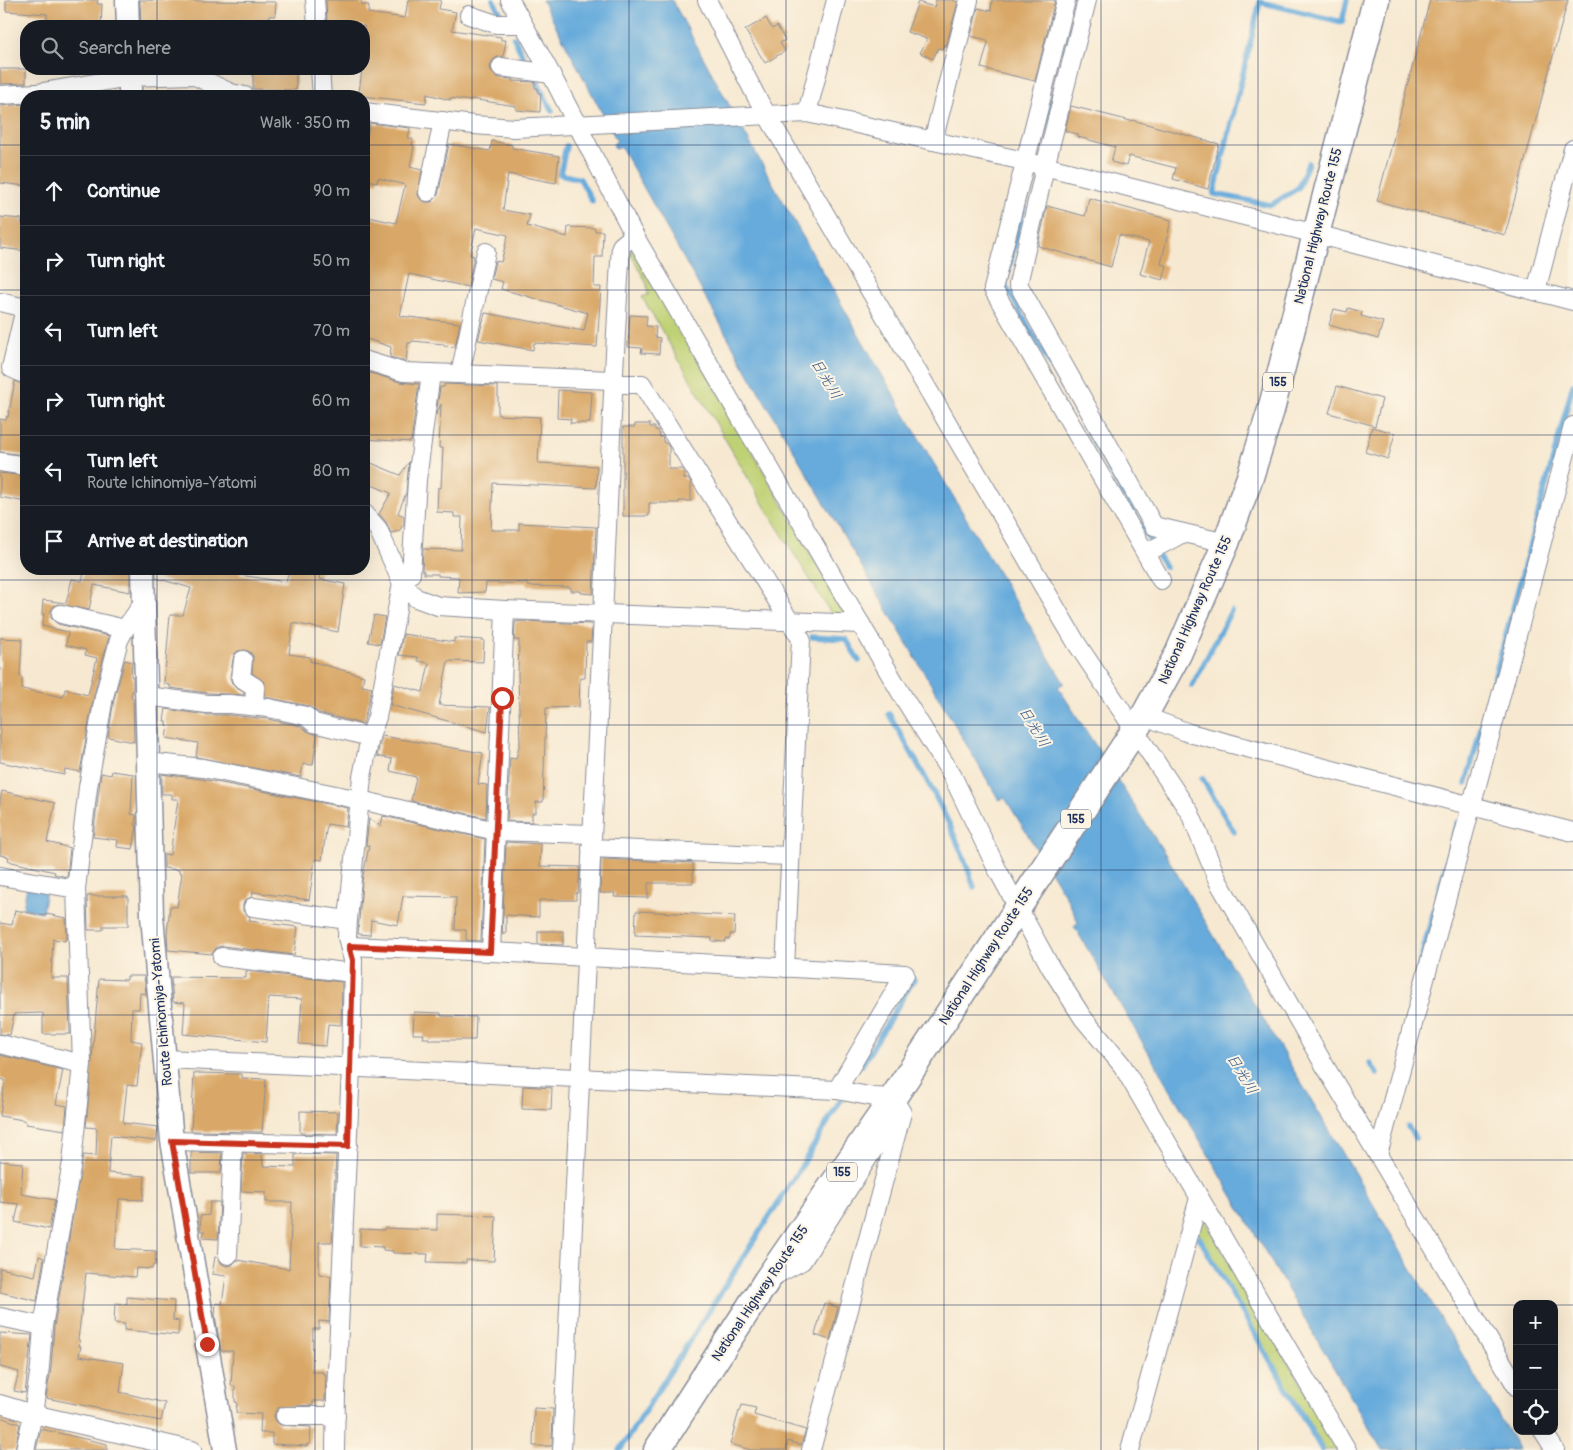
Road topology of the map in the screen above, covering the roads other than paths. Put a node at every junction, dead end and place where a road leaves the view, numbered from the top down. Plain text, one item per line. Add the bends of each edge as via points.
1 (127, 0) edge
2 (315, 0) edge
3 (510, 0) edge
4 (708, 0) edge
5 (836, 0) edge
6 (969, 0) edge
7 (1066, 0) edge
8 (1087, 0) edge
9 (1376, 0) edge
10 (469, 15) dead end
11 (128, 20) edge
12 (317, 20) edge
13 (523, 24) junction
14 (501, 67) dead end
15 (551, 74) junction
16 (194, 75) edge
17 (194, 75) edge
18 (320, 75) edge
19 (130, 81) edge
20 (60, 90) edge
21 (225, 90) edge
22 (322, 90) edge
23 (20, 94) edge
24 (0, 95) edge
25 (370, 113) edge
26 (807, 113) junction
27 (765, 116) junction
28 (444, 121) junction
29 (582, 125) junction
30 (933, 141) junction
31 (1573, 149) edge
32 (1024, 161) junction
33 (1045, 166) junction
34 (428, 192) dead end
35 (1316, 234) junction
36 (634, 235) junction
37 (486, 252) dead end
38 (1536, 291) junction
39 (1573, 301) edge
40 (0, 302) edge
41 (20, 307) edge
42 (20, 329) edge
43 (370, 362) edge
44 (20, 372) edge
45 (431, 373) junction
46 (460, 374) junction
47 (613, 382) junction
48 (1573, 426) edge
49 (0, 462) edge
50 (20, 465) edge
51 (370, 520) edge
52 (1183, 533) junction
53 (1226, 544) junction
54 (1146, 554) junction
55 (143, 575) edge
56 (1161, 580) dead end
57 (402, 583) junction
58 (144, 602) junction
59 (505, 610) junction
60 (603, 613) junction
61 (61, 614) dead end
62 (791, 621) junction
63 (861, 624) junction
64 (125, 629) junction
65 (243, 660) dead end
66 (147, 696) junction
67 (254, 706) junction
68 (1135, 730) junction
69 (370, 737) junction
70 (148, 762) junction
71 (360, 800) junction
72 (1472, 806) junction
73 (496, 831) junction
74 (1573, 832) edge
75 (591, 841) junction
76 (790, 856) junction
77 (0, 876) edge
78 (76, 889) junction
79 (1022, 901) junction
80 (253, 907) dead end
81 (348, 920) junction
82 (349, 946) junction
83 (490, 952) junction
84 (222, 957) dead end
85 (585, 957) junction
86 (785, 968) junction
87 (353, 973) junction
88 (0, 1044) edge
89 (165, 1059) junction
90 (82, 1064) junction
91 (351, 1068) junction
92 (580, 1078) junction
93 (837, 1090) junction
94 (897, 1104) junction
95 (172, 1141) junction
96 (233, 1143) junction
97 (348, 1146) junction
98 (1378, 1155) junction
99 (1199, 1198) junction
100 (228, 1255) dead end
101 (0, 1317) edge
102 (44, 1326) junction
103 (1513, 1380) edge
104 (0, 1404) edge
105 (33, 1414) junction
106 (285, 1416) dead end
107 (336, 1416) junction
108 (1546, 1435) edge
109 (25, 1450) edge
110 (192, 1450) edge
111 (225, 1450) edge
112 (335, 1450) edge
113 (562, 1450) edge
114 (657, 1450) edge
115 (811, 1450) edge
116 (1130, 1450) edge
117 (1346, 1450) edge
118 (1555, 1450) edge

1 - 11 main road
2 - 12 street
3 - 13 street
4 - 27 street
5 - 26 street
6 - 30 street
7 - 32 street
8 - 33 street
9 - 35 highway, National Highway Route 155 / 155
10 - 13 street via 496,24
13 - 15 street
14 - 15 street
15 - 29 street
16 - 21 street
17 - 19 street
18 - 22 street
19 - 20 street
23 - 24 street
25 - 28 street
26 - 27 street
26 - 30 street
27 - 29 street
27 - 68 street via 1077,644
28 - 29 street via 514,128
28 - 34 street
29 - 36 street
30 - 32 street
31 - 38 street
32 - 33 street
32 - 54 street via 993,289
33 - 35 street
33 - 52 street via 1018,284 1154,526
35 - 38 street
35 - 53 highway, National Highway Route 155 / 155 via 1271,410
36 - 47 street via 621,246
36 - 63 street
37 - 46 street
38 - 39 street
40 - 41 street
42 - 44 street via 11,368
43 - 45 street via 403,372
45 - 46 street
45 - 57 street via 417,480 410,574
46 - 47 street
47 - 60 street
47 - 62 street via 642,384
48 - 72 street
49 - 50 street
51 - 57 street via 378,529
52 - 53 street
52 - 54 street
53 - 68 highway, National Highway Route 155 / 155 via 1178,654
54 - 56 street
55 - 58 main road, Route Ichinomiya-Yatomi
57 - 59 street via 416,598 438,606
57 - 69 street via 377,717
58 - 64 street
58 - 66 main road, Route Ichinomiya-Yatomi
59 - 60 street
59 - 73 street
60 - 62 street
60 - 75 street
61 - 64 street
62 - 63 street
62 - 76 street via 801,639
63 - 79 street via 952,774
64 - 78 street via 104,697 92,756
65 - 67 street via 241,678 255,687
66 - 67 street
66 - 70 main road, Route Ichinomiya-Yatomi
67 - 69 street via 306,716 314,723
68 - 72 street via 1189,734
68 - 79 highway, National Highway Route 155 / 155
68 - 98 street via 1190,812 1218,881
69 - 71 street
70 - 71 street via 203,768
70 - 89 main road, Route Ichinomiya-Yatomi via 152,916
71 - 73 street
71 - 81 street
72 - 74 street
72 - 98 street
73 - 75 street
73 - 83 street
75 - 76 street
75 - 85 street
76 - 86 street
77 - 78 street
78 - 90 street
79 - 94 highway, National Highway Route 155 / 155
79 - 99 street via 1051,968 1083,1018 1122,1065
80 - 81 street
81 - 82 street
82 - 83 street
82 - 87 street
83 - 85 street
84 - 87 street
85 - 86 street
85 - 92 street
86 - 93 street via 905,974
87 - 91 street
88 - 90 street
89 - 91 street
89 - 95 main road, Route Ichinomiya-Yatomi
90 - 102 street via 72,1162
91 - 92 street
91 - 97 street
92 - 93 street
92 - 113 street
93 - 94 street
94 - 114 highway, National Highway Route 155 / 155 via 767,1280
94 - 115 street via 902,1113
95 - 96 street
95 - 111 main road, Route Ichinomiya-Yatomi
96 - 97 street
96 - 100 street
97 - 107 street
98 - 103 street
99 - 116 street
99 - 117 street
101 - 102 street
102 - 105 street
104 - 105 street
105 - 109 street
105 - 110 street
106 - 107 street
107 - 112 street
108 - 118 street

